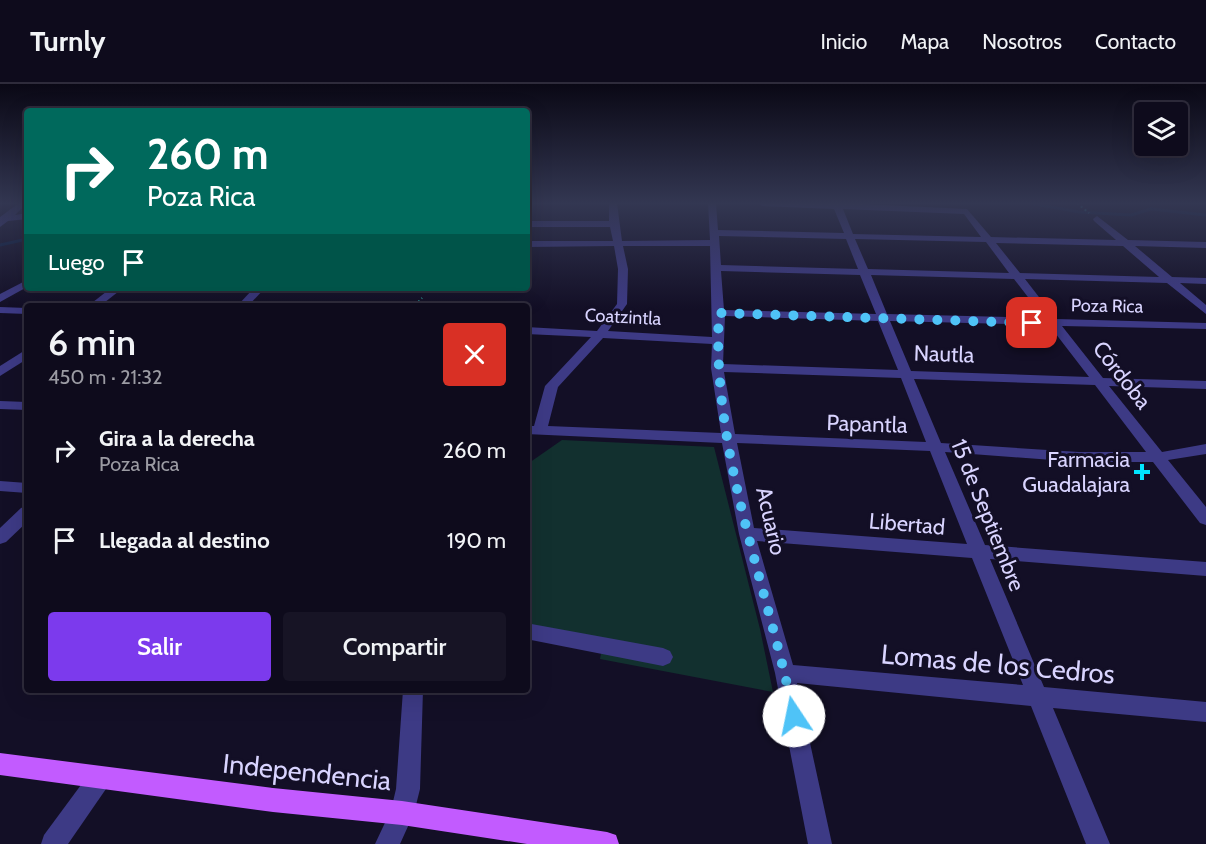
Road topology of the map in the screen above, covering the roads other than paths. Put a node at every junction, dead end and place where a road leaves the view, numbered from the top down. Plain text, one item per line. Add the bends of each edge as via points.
1 (615, 238) edge
2 (705, 238) edge
3 (713, 238) edge
4 (851, 238) edge
5 (963, 238) edge
6 (1120, 238) edge
7 (988, 239) junction
8 (1124, 242) junction
9 (530, 244) edge
10 (616, 244) junction
11 (1206, 245) edge
12 (716, 268) junction
13 (865, 273) junction
14 (1018, 278) junction
15 (1168, 280) junction
16 (1206, 281) edge
17 (24, 285) edge
18 (113, 291) edge
19 (257, 291) edge
20 (0, 299) edge
21 (97, 303) edge
22 (245, 303) edge
23 (0, 310) edge
24 (24, 311) edge
25 (1206, 311) edge
26 (719, 313) junction
27 (884, 319) junction
28 (1054, 323) junction
29 (1206, 326) edge
30 (530, 330) edge
31 (600, 334) junction
32 (717, 341) junction
33 (24, 355) edge
34 (717, 368) junction
35 (0, 372) edge
36 (906, 374) junction
37 (1098, 380) junction
38 (1206, 385) edge
39 (0, 405) edge
40 (24, 406) edge
41 (533, 430) edge
42 (729, 440) junction
43 (936, 447) junction
44 (1206, 449) edge
45 (1158, 457) junction
46 (0, 486) edge
47 (24, 488) edge
48 (1203, 512) edge
49 (24, 515) edge
50 (747, 534) junction
51 (0, 538) edge
52 (979, 553) junction
53 (1206, 569) edge
54 (530, 632) edge
55 (663, 657) dead end
56 (785, 673) junction
57 (413, 693) edge
58 (1038, 696) junction
59 (1206, 712) edge
60 (0, 764) edge
61 (100, 778) junction
62 (402, 813) junction
63 (53, 844) edge
64 (387, 844) edge
65 (607, 844) edge
66 (820, 844) edge
67 (1098, 844) edge

1 - 10 street
2 - 10 street
3 - 12 street, Acuario
4 - 13 street, 15 de Septiembre
5 - 7 street
6 - 8 street
7 - 8 street
7 - 14 street, Córdoba
8 - 11 street
8 - 15 street
9 - 10 street
10 - 31 street via 623,269 622,304
12 - 13 street
12 - 26 street, Acuario
13 - 14 street
13 - 27 street, 15 de Septiembre
14 - 15 street
14 - 28 street, Córdoba
15 - 16 street
15 - 25 street
17 - 20 street
18 - 21 street
19 - 22 street
23 - 24 street
26 - 27 street, Poza Rica
26 - 32 street, Acuario
27 - 28 street, Poza Rica
27 - 36 street, 15 de Septiembre
28 - 29 street, Poza Rica
28 - 37 street, Córdoba
30 - 31 street, Coatzintla
31 - 32 street, Coatzintla
31 - 41 street via 552,386
32 - 34 street, Acuario
33 - 35 street
34 - 36 street, Nautla
34 - 42 street, Acuario
36 - 37 street, Nautla
36 - 43 street, 15 de Septiembre
37 - 38 street, Nautla
37 - 45 street, Córdoba
39 - 40 street
41 - 42 street, Papantla
42 - 43 street, Papantla
42 - 50 street, Acuario
43 - 45 street, Papantla via 1079,457
43 - 52 street, 15 de Septiembre
44 - 45 street, Papantla
45 - 48 street, Córdoba
46 - 47 street
49 - 51 street
50 - 52 street, Libertad
50 - 56 street, Acuario
52 - 53 street, Libertad
52 - 58 street, 15 de Septiembre
54 - 55 street
56 - 58 street, Lomas de los Cedros
56 - 66 street, Acuario
57 - 62 street via 408,789
58 - 59 street, Lomas de los Cedros
58 - 67 street, 15 de Septiembre
60 - 61 main road, Independencia
61 - 62 main road, Independencia
61 - 63 street
62 - 64 street
62 - 65 main road, Independencia

